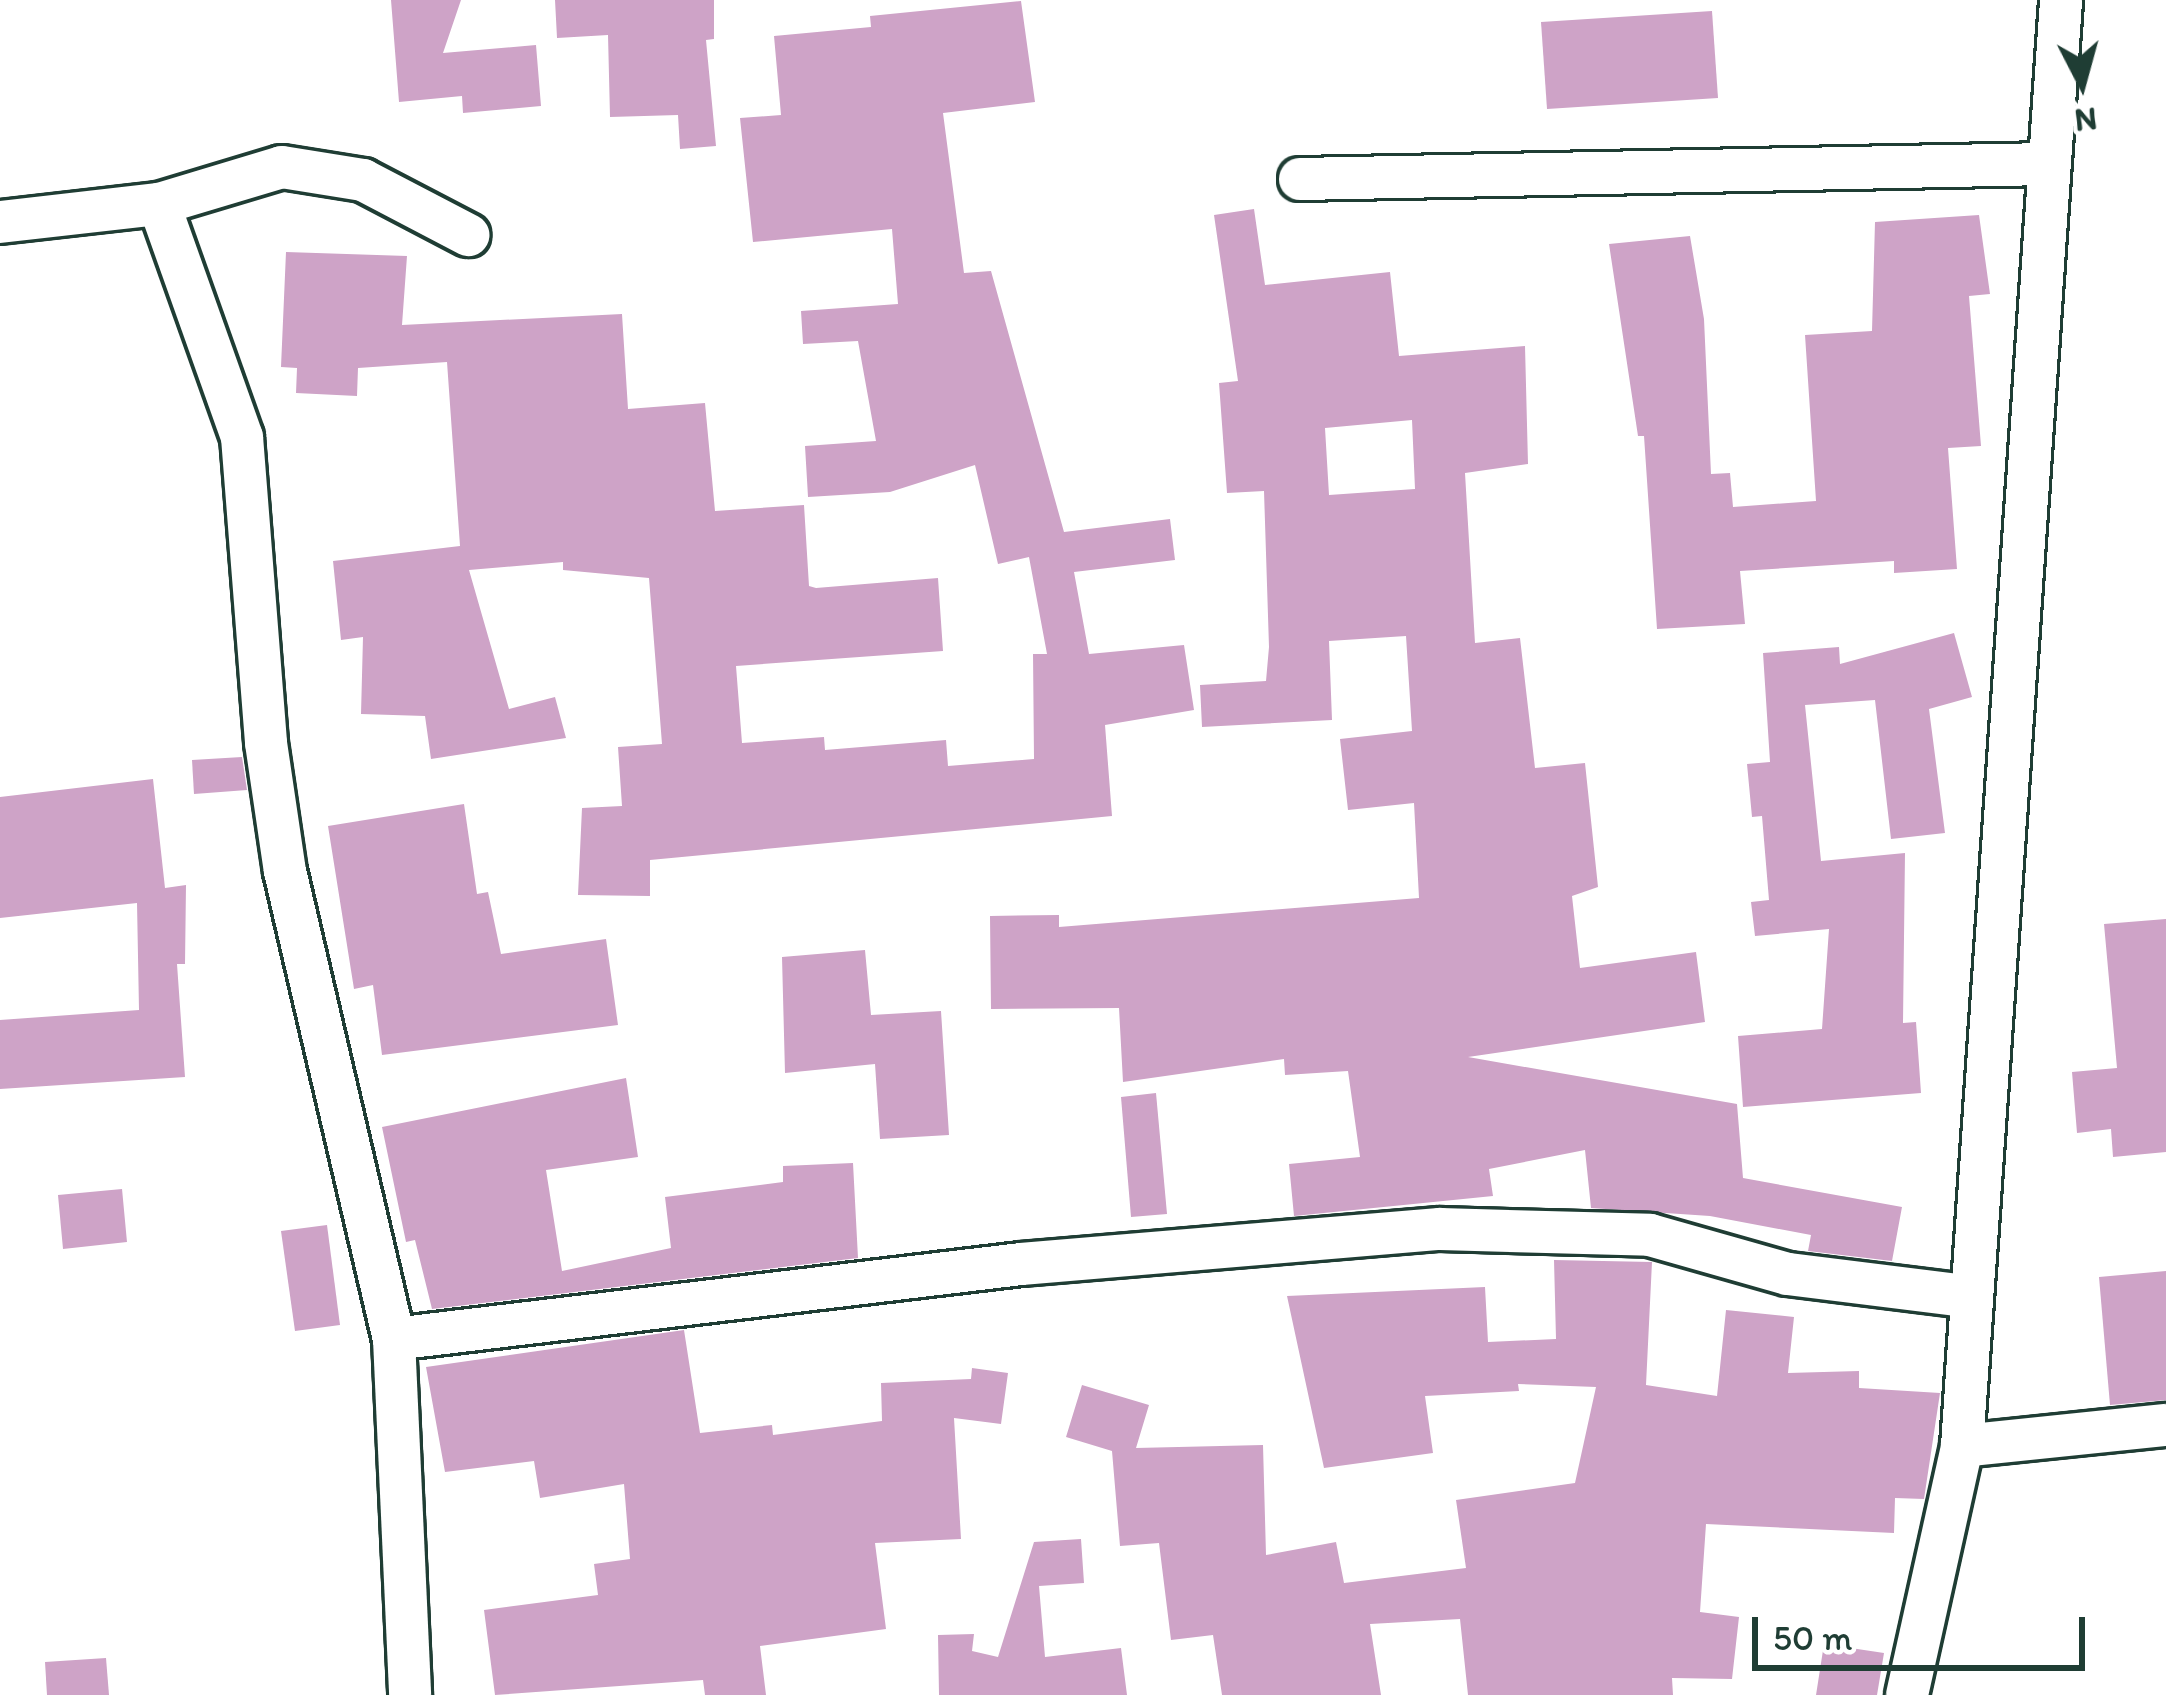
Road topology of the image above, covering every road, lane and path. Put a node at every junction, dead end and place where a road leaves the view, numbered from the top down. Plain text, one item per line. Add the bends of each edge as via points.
1 (2061, 0) edge
2 (2048, 164) junction
3 (1300, 179) dead end
4 (159, 204) junction
5 (0, 222) edge
6 (468, 235) dead end
7 (1972, 1298) junction
8 (394, 1339) junction
9 (2166, 1424) edge
10 (1962, 1446) junction
11 (410, 1695) edge
12 (1907, 1695) edge

1 - 2 street
2 - 3 street
2 - 7 street
4 - 5 street
4 - 6 street via 281,167 314,170 363,180
4 - 8 street via 242,437 266,743 285,871
7 - 8 street via 1787,1274 1650,1235 1440,1228 1021,1264
7 - 10 street
8 - 11 street
9 - 10 street
10 - 12 street

